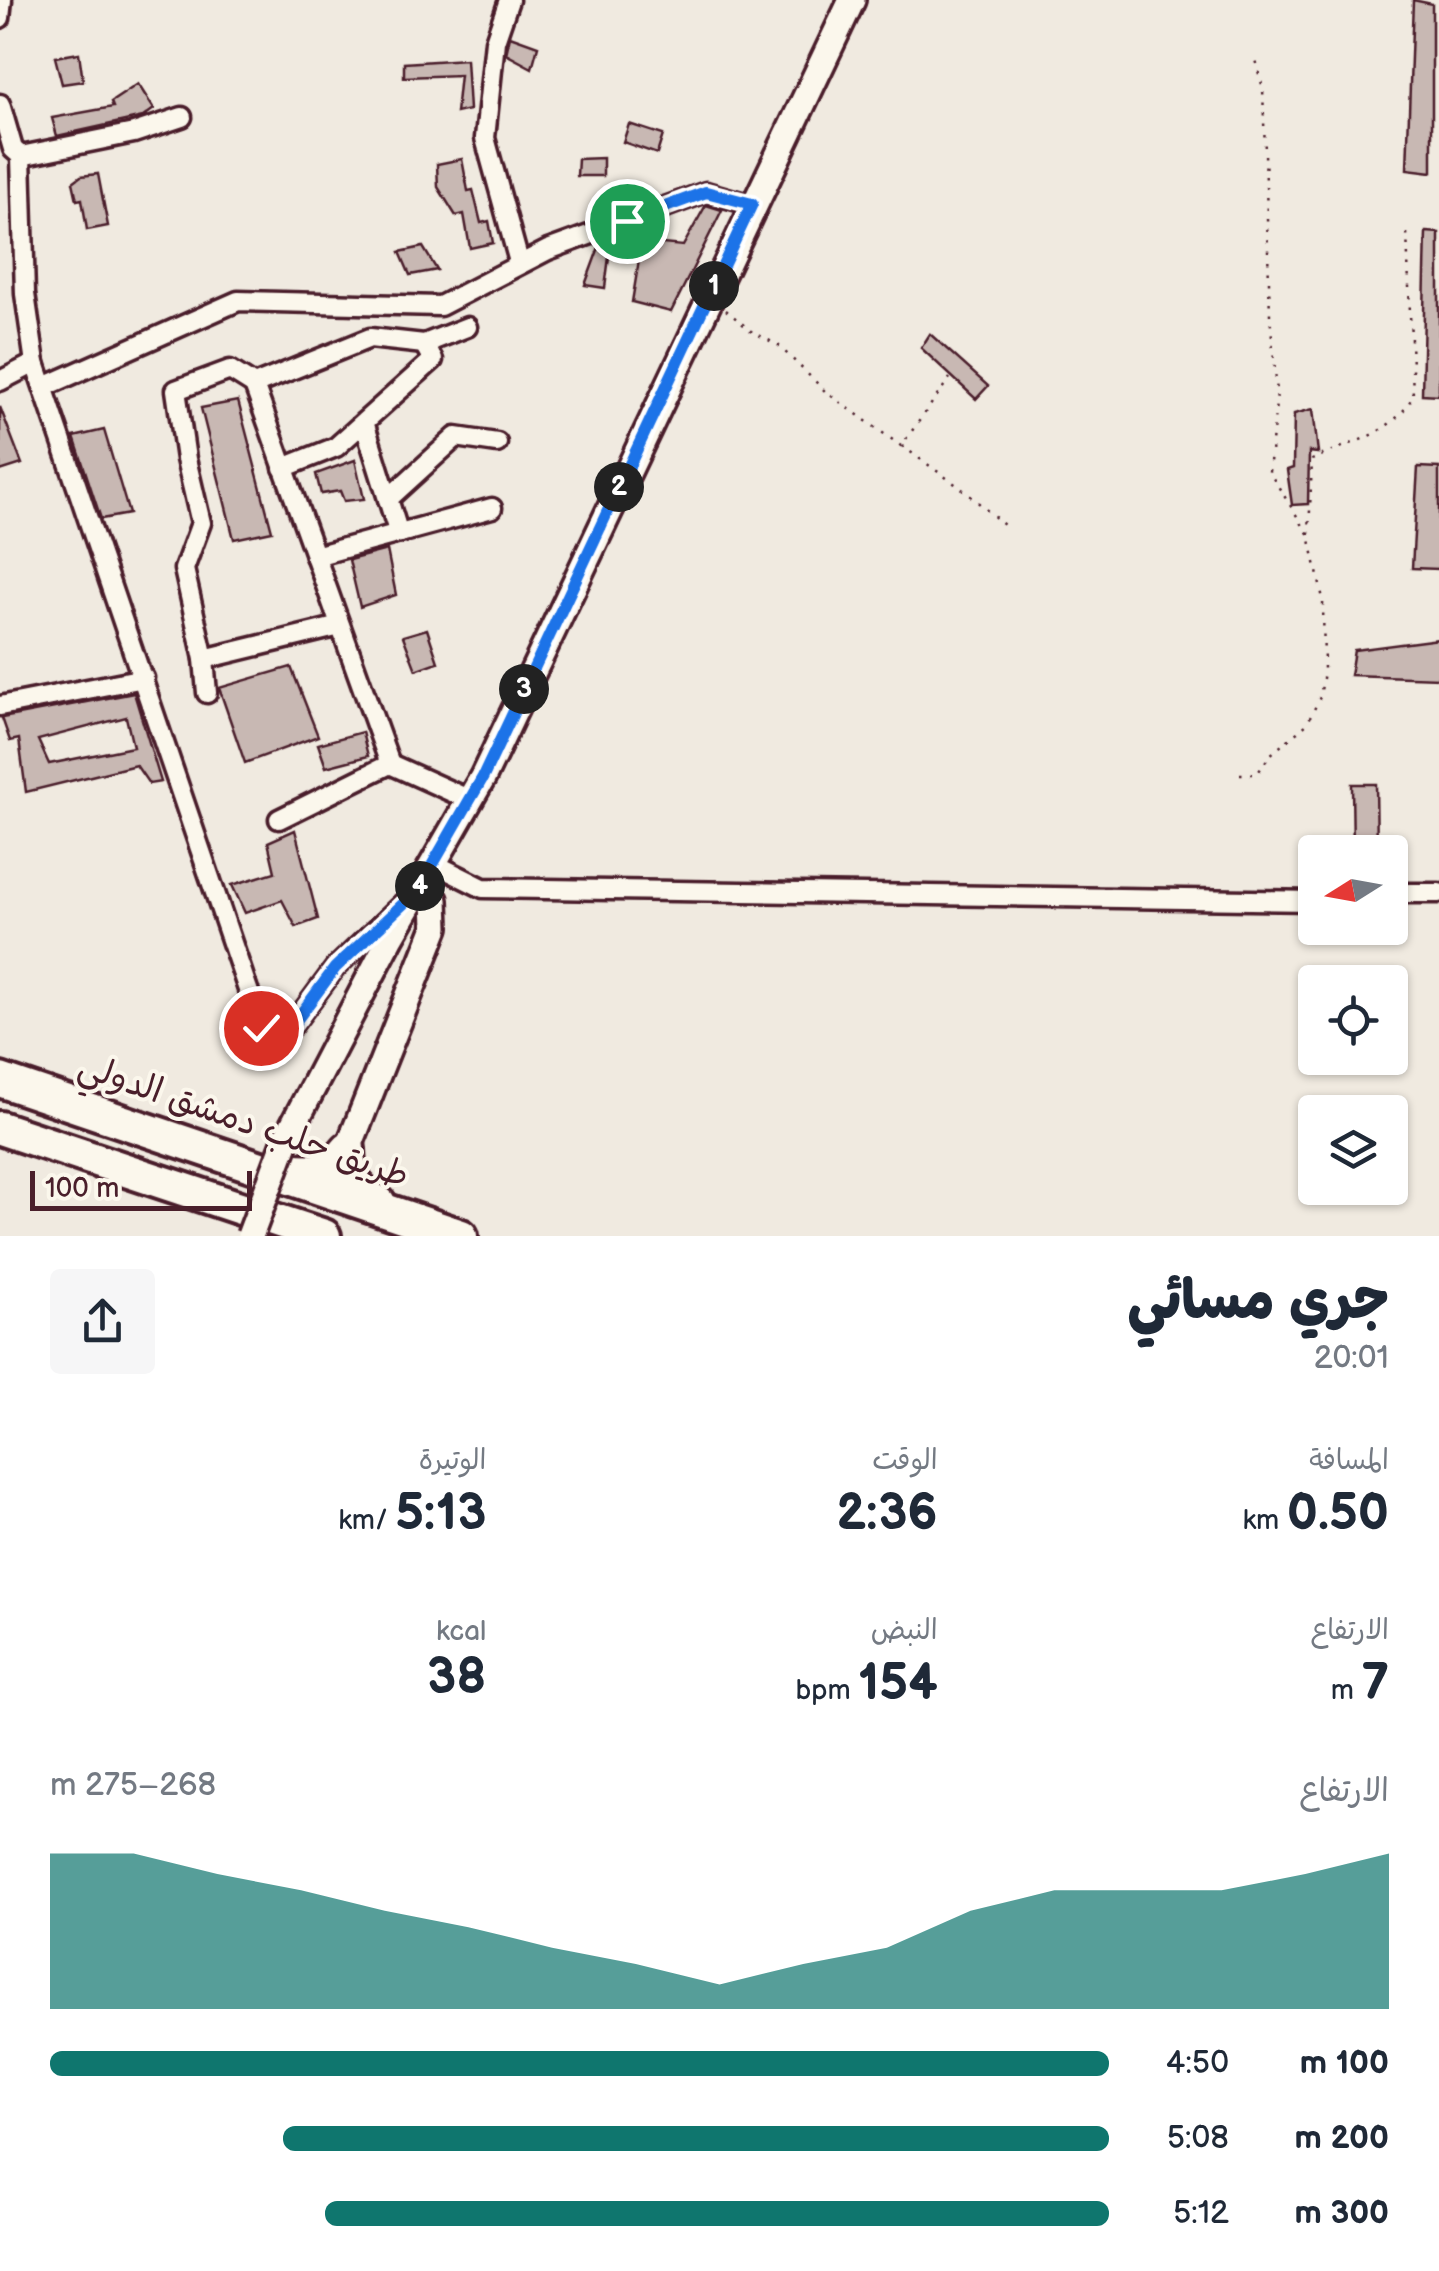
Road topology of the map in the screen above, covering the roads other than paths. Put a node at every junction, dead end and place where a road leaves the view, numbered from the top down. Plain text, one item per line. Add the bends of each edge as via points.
1 (2, 0) edge
2 (508, 0) edge
3 (852, 0) edge
4 (0, 18) edge
5 (0, 104) edge
6 (182, 118) dead end
7 (21, 156) junction
8 (752, 204) junction
9 (520, 262) junction
10 (466, 326) dead end
11 (424, 344) junction
12 (35, 363) junction
13 (0, 381) edge
14 (254, 385) junction
15 (44, 387) junction
16 (364, 422) junction
17 (497, 443) dead end
18 (284, 468) junction
19 (388, 499) junction
20 (492, 508) dead end
21 (398, 531) junction
22 (315, 556) junction
23 (340, 626) junction
24 (204, 659) junction
25 (144, 678) junction
26 (207, 693) dead end
27 (0, 706) edge
28 (390, 764) junction
29 (470, 800) junction
30 (280, 819) dead end
31 (433, 863) junction
32 (418, 890) junction
33 (1408, 893) edge
34 (1439, 893) edge
35 (1298, 900) edge
36 (0, 1080) edge
37 (0, 1128) edge
38 (348, 1149) junction
39 (252, 1164) junction
40 (206, 1197) junction
41 (410, 1218) junction
42 (250, 1236) edge
43 (274, 1236) edge
44 (324, 1236) edge
45 (462, 1236) edge

1 - 4 street
2 - 9 street via 495,42 485,138
3 - 8 main road
5 - 7 street
6 - 7 street
7 - 12 street via 25,294
8 - 9 street via 706,192
8 - 29 main road
9 - 15 street via 440,306 238,301
10 - 11 street
11 - 14 street via 370,338
11 - 16 street via 433,360
12 - 13 street
12 - 15 street
14 - 18 street
14 - 24 street via 230,370 176,390 202,523 184,569
15 - 25 street
16 - 18 street via 336,447
16 - 19 street
17 - 19 street via 456,438
18 - 22 street
19 - 21 street
20 - 21 street
21 - 22 street
22 - 23 street
23 - 24 street
23 - 28 street
24 - 26 street
25 - 27 street
25 - 32 street via 261,1028 278,1036 292,1026 335,968
28 - 29 street
28 - 30 street
29 - 31 main road
31 - 32 main road
31 - 35 street via 483,888
32 - 38 main road via 435,900 436,927
32 - 42 main road, bridge via 288,1135
33 - 34 street
36 - 39 highway, طريق حلب دمشق الدولي
37 - 40 highway
38 - 39 highway via 338,1163 310,1172
38 - 41 highway via 352,1181 365,1196
39 - 41 highway, طريق حلب دمشق الدولي
40 - 43 highway
40 - 44 highway
41 - 45 highway, طريق حلب دمشق الدولي

